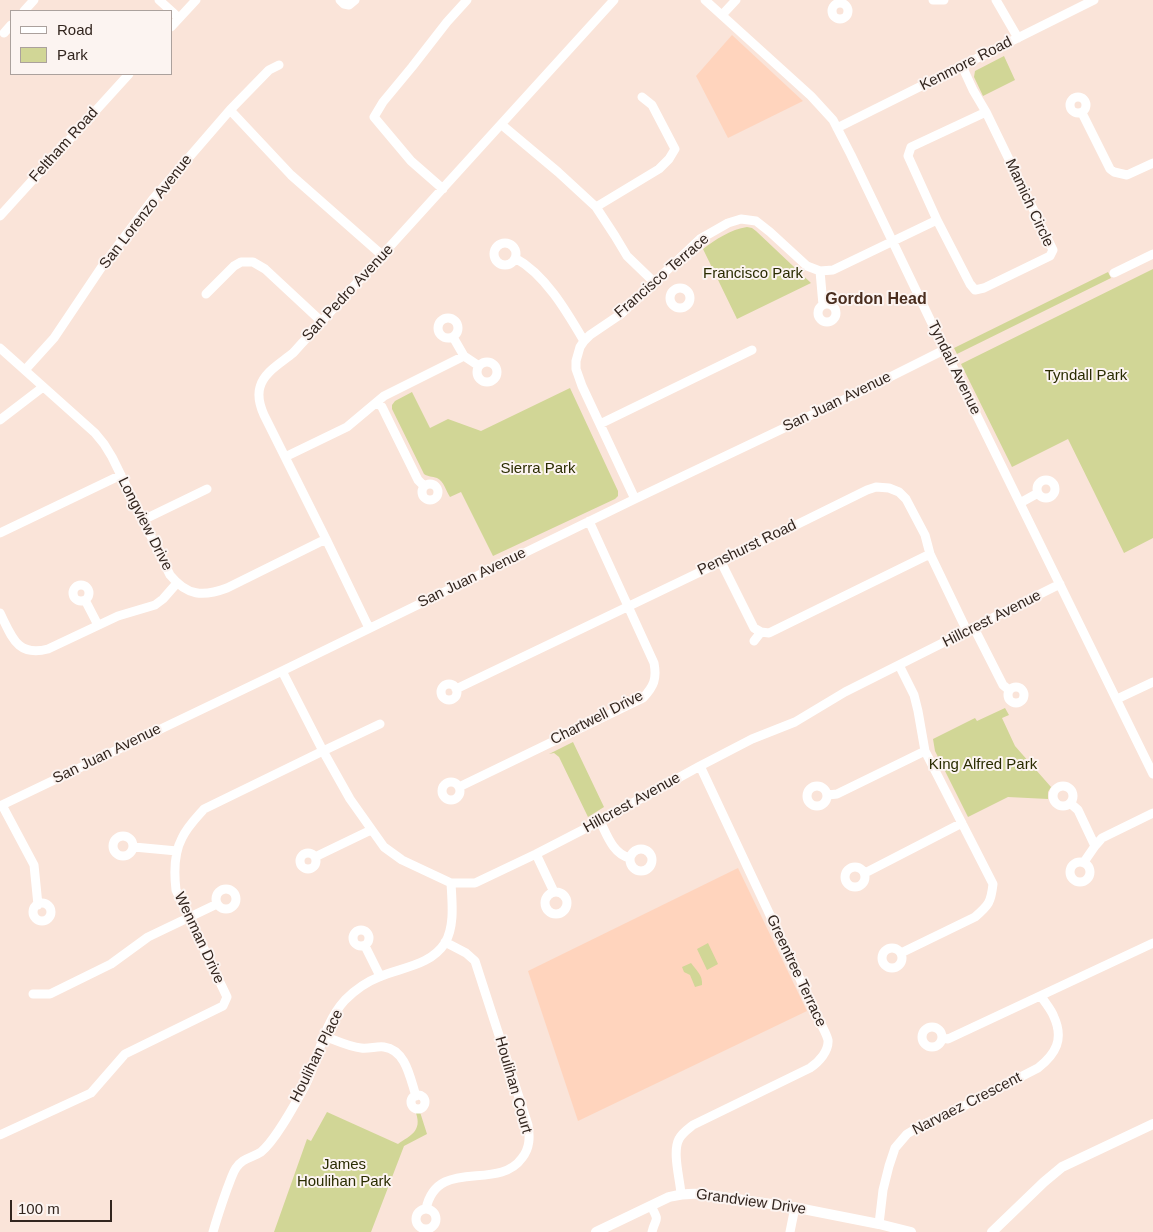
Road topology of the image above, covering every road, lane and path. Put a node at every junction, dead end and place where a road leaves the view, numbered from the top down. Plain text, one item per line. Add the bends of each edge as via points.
1 (34, 0) edge
2 (159, 0) edge
3 (196, 0) edge
4 (340, 0) edge
5 (355, 0) edge
6 (467, 0) edge
7 (614, 0) edge
8 (705, 0) edge
9 (736, 0) edge
10 (933, 0) edge
11 (944, 0) edge
12 (996, 0) edge
13 (1094, 0) edge
14 (25, 10) edge
15 (170, 10) edge
16 (172, 12) edge
17 (722, 16) junction
18 (179, 18) junction
19 (10, 26) edge
20 (172, 26) edge
21 (4, 33) dead end
22 (1018, 38) junction
23 (279, 65) dead end
24 (962, 66) junction
25 (128, 75) edge
26 (642, 97) dead end
27 (230, 110) junction
28 (986, 112) junction
29 (1082, 113) dead end
30 (502, 125) junction
31 (837, 128) junction
32 (1153, 164) edge
33 (443, 189) junction
34 (596, 207) junction
35 (0, 216) edge
36 (937, 220) junction
37 (892, 242) junction
38 (1153, 254) edge
39 (382, 256) junction
40 (515, 258) dead end
41 (820, 271) junction
42 (1114, 273) dead end
43 (657, 281) junction
44 (672, 291) dead end
45 (206, 294) dead end
46 (823, 305) dead end
47 (322, 322) junction
48 (453, 337) dead end
49 (584, 341) junction
50 (0, 348) edge
51 (752, 350) dead end
52 (944, 350) junction
53 (464, 356) junction
54 (479, 366) dead end
55 (25, 370) junction
56 (43, 387) junction
57 (377, 402) junction
58 (1, 418) edge
59 (600, 424) junction
60 (285, 457) junction
61 (121, 475) junction
62 (424, 486) dead end
63 (207, 489) dead end
64 (1038, 493) dead end
65 (635, 498) junction
66 (1020, 503) junction
67 (143, 520) junction
68 (589, 521) junction
69 (0, 534) edge
70 (326, 539) junction
71 (930, 554) junction
72 (721, 562) junction
73 (177, 583) junction
74 (1060, 584) junction
75 (84, 600) dead end
76 (628, 606) junction
77 (0, 613) edge
78 (98, 625) junction
79 (369, 628) junction
80 (971, 630) junction
81 (761, 632) junction
82 (754, 641) dead end
83 (899, 665) junction
84 (282, 671) junction
85 (1153, 682) edge
86 (456, 688) dead end
87 (1009, 690) dead end
88 (1117, 699) junction
89 (380, 724) dead end
90 (323, 750) junction
91 (925, 751) junction
92 (700, 766) junction
93 (1153, 774) edge
94 (459, 787) dead end
95 (828, 795) dead end
96 (1070, 803) dead end
97 (1, 806) edge
98 (1153, 813) edge
99 (600, 821) junction
100 (962, 824) junction
101 (371, 830) junction
102 (1095, 846) junction
103 (134, 847) dead end
104 (178, 851) junction
105 (536, 854) junction
106 (315, 857) dead end
107 (630, 858) dead end
108 (1084, 862) dead end
109 (865, 872) dead end
110 (451, 883) junction
111 (554, 892) dead end
112 (217, 904) dead end
113 (38, 905) dead end
114 (188, 918) junction
115 (445, 942) junction
116 (1153, 943) edge
117 (364, 946) dead end
118 (901, 954) dead end
119 (380, 976) junction
120 (33, 994) dead end
121 (1041, 996) junction
122 (324, 1036) junction
123 (942, 1038) dead end
124 (416, 1096) dead end
125 (1153, 1124) edge
126 (0, 1135) edge
127 (682, 1194) junction
128 (651, 1206) junction
129 (795, 1207) junction
130 (426, 1209) dead end
131 (879, 1224) junction
132 (212, 1232) edge
133 (596, 1232) edge
134 (652, 1232) edge
135 (790, 1232) edge
136 (911, 1232) edge
137 (992, 1232) edge

1 - 14 street
2 - 15 street
3 - 18 street
4 - 5 street via 346,5
6 - 33 street via 374,117 411,161
7 - 30 street, San Pedro Avenue
8 - 17 street, Tyndall Avenue
9 - 17 street
10 - 11 street
12 - 22 street
13 - 22 street, Kenmore Road
16 - 18 street
17 - 31 street, Tyndall Avenue via 811,96
18 - 20 street
19 - 21 street
22 - 24 street, Kenmore Road
23 - 27 street, San Lorenzo Avenue via 269,70
24 - 28 street, Mamich Circle
24 - 31 street, Kenmore Road
25 - 35 street, Feltham Road
26 - 34 street via 652,105 675,149 659,169
27 - 39 street via 291,175
27 - 55 street, San Lorenzo Avenue via 153,199 54,338
28 - 36 street, Mamich Circle via 911,147 908,156
28 - 36 street, Mamich Circle via 1053,250 1050,256 975,290
29 - 32 street via 1112,170 1127,175
30 - 33 street, San Pedro Avenue
30 - 34 street
31 - 37 street, Tyndall Avenue
33 - 39 street, San Pedro Avenue
34 - 43 street via 628,256
36 - 37 street
37 - 41 street via 833,270
37 - 52 street, Tyndall Avenue
38 - 42 street
39 - 47 street, San Pedro Avenue
40 - 49 street via 551,290
41 - 43 street, Francisco Terrace via 807,266 756,221 742,219 700,239
41 - 46 street
43 - 44 street
43 - 49 street, Francisco Terrace via 621,314
45 - 47 street via 234,266 253,262 265,269
47 - 60 street, San Pedro Avenue via 270,371 260,387 260,407
48 - 53 street
49 - 59 street via 576,369
50 - 55 street, Longview Drive
51 - 59 street
52 - 65 street, San Juan Avenue
52 - 66 street, Tyndall Avenue
53 - 54 street
53 - 57 street
55 - 56 street, Longview Drive
56 - 58 street
56 - 61 street, Longview Drive via 95,433
57 - 60 street via 347,427
57 - 62 street
59 - 65 street
60 - 70 street, San Pedro Avenue
61 - 67 street, Longview Drive
61 - 69 street
63 - 67 street
64 - 66 street
65 - 68 street, San Juan Avenue
66 - 74 street, Tyndall Avenue
67 - 73 street, Longview Drive
68 - 76 street, Chartwell Drive
68 - 79 street, San Juan Avenue
70 - 73 street, Longview Drive via 214,593 195,593
70 - 79 street, San Pedro Avenue
71 - 72 street, Penshurst Road via 925,535 906,499 894,490 880,487 867,490
71 - 80 street, Penshurst Road
71 - 81 street via 769,633
72 - 76 street, Penshurst Road
72 - 81 street via 754,628
73 - 78 street via 155,605
74 - 80 street, Hillcrest Avenue
74 - 88 street, Tyndall Avenue
75 - 78 street
76 - 86 street, Penshurst Road
76 - 94 street, Chartwell Drive via 654,663 656,672 651,690 643,698
77 - 78 street via 12,638 29,651 48,649
79 - 84 street, San Juan Avenue
80 - 83 street, Hillcrest Avenue
80 - 87 street, Penshurst Road
81 - 82 street
83 - 91 street via 914,694
83 - 92 street, Hillcrest Avenue via 795,722 764,733
84 - 90 street, Hillcrest Avenue
84 - 97 street, San Juan Avenue
85 - 88 street
88 - 93 street, Tyndall Avenue
89 - 90 street, Wenman Drive
90 - 101 street, Hillcrest Avenue
90 - 104 street, Wenman Drive via 204,809 182,838
91 - 95 street via 838,794
91 - 100 street
92 - 99 street, Hillcrest Avenue
92 - 127 street, Greentree Terrace via 828,1042 817,1064 693,1125 682,1134 676,1146
96 - 102 street via 1078,810
97 - 113 street via 34,865
98 - 102 street via 1102,838
99 - 105 street, Hillcrest Avenue
99 - 107 street via 617,852
100 - 109 street
100 - 118 street via 993,884 992,898 975,917
101 - 106 street
101 - 110 street, Hillcrest Avenue via 384,847 402,860
102 - 108 street
103 - 104 street
104 - 114 street, Wenman Drive via 174,871 176,890
105 - 110 street, Hillcrest Avenue via 475,883
105 - 111 street
110 - 115 street via 452,913
112 - 114 street
114 - 120 street via 148,936 111,964 50,994
114 - 126 street, Wenman Drive via 227,997 223,1006 125,1054 91,1093
115 - 119 street, Houlihan Place via 435,954 420,963
115 - 130 street, Houlihan Court via 466,952 475,961 530,1134 526,1152 514,1167 496,1175 467,1176 447,1182 433,1192
116 - 121 street
117 - 119 street
119 - 122 street, Houlihan Place via 361,986 344,1001
121 - 123 street via 948,1039
121 - 131 street, Narvaez Crescent via 1054,1016 1058,1032 1052,1055 1038,1068 907,1134 895,1148 889,1166
122 - 124 street via 360,1048 382,1046 394,1049 402,1057
122 - 132 street, Houlihan Place via 306,1084 279,1130 261,1152 244,1159 236,1167
125 - 137 main road via 1062,1167
127 - 128 main road, Grandview Drive
127 - 129 main road, Grandview Drive
128 - 133 main road, Grandview Drive
128 - 134 street via 657,1218
129 - 131 main road, Grandview Drive
129 - 135 street
131 - 136 main road, Grandview Drive

